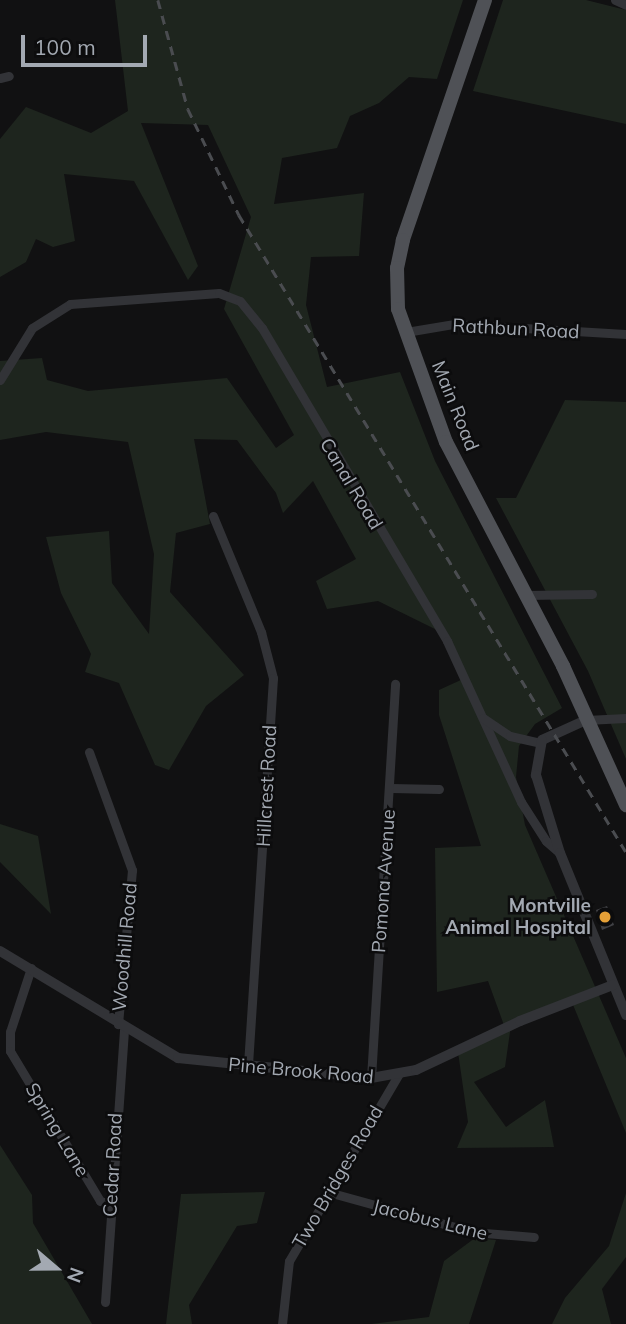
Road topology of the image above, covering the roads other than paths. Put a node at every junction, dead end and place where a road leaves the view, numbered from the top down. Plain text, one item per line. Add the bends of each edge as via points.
1 (485, 0) edge
2 (615, 0) edge
3 (626, 5) edge
4 (406, 332) junction
5 (626, 334) edge
6 (0, 380) edge
7 (213, 516) dead end
8 (592, 594) dead end
9 (526, 595) junction
10 (395, 684) dead end
11 (481, 717) junction
12 (626, 718) edge
13 (586, 720) junction
14 (540, 743) junction
15 (89, 752) dead end
16 (391, 789) junction
17 (439, 789) dead end
18 (626, 805) edge
19 (560, 853) junction
20 (0, 951) edge
21 (31, 968) junction
22 (613, 985) junction
23 (626, 1015) edge
24 (121, 1027) junction
25 (248, 1066) junction
26 (398, 1075) junction
27 (371, 1077) junction
28 (328, 1192) junction
29 (111, 1204) junction
30 (534, 1237) dead end
31 (105, 1302) dead end
32 (282, 1324) edge

1 - 4 main road, Main Road via 398,261 397,297
2 - 3 street
4 - 5 street, Rathbun Road via 454,324
4 - 9 main road, Main Road via 446,442
6 - 11 street, Canal Road via 24,337 59,308 81,302 231,296 262,328 447,640
7 - 25 street, Hillcrest Road via 261,632 273,678
8 - 9 street
9 - 13 main road, Main Road
10 - 16 street, Pomona Avenue
11 - 14 street via 510,736
11 - 19 street, Canal Road via 521,802 546,842
12 - 13 street
13 - 14 street
13 - 18 main road, Main Road
14 - 19 street via 536,775
15 - 24 street, Woodhill Road via 132,870
16 - 17 street
16 - 27 street, Pomona Avenue
19 - 22 street
20 - 21 street, Pine Brook Road
21 - 24 street, Pine Brook Road
21 - 29 street, Spring Lane via 10,1032 10,1051 100,1201
22 - 23 street
22 - 26 street, Pine Brook Road
24 - 25 street, Pine Brook Road via 178,1058
24 - 29 street, Cedar Road
25 - 27 street, Pine Brook Road
26 - 27 street, Pine Brook Road
26 - 28 street, Two Bridges Road
28 - 30 street, Jacobus Lane via 472,1232
28 - 32 street, Two Bridges Road via 289,1261
29 - 31 street, Cedar Road

